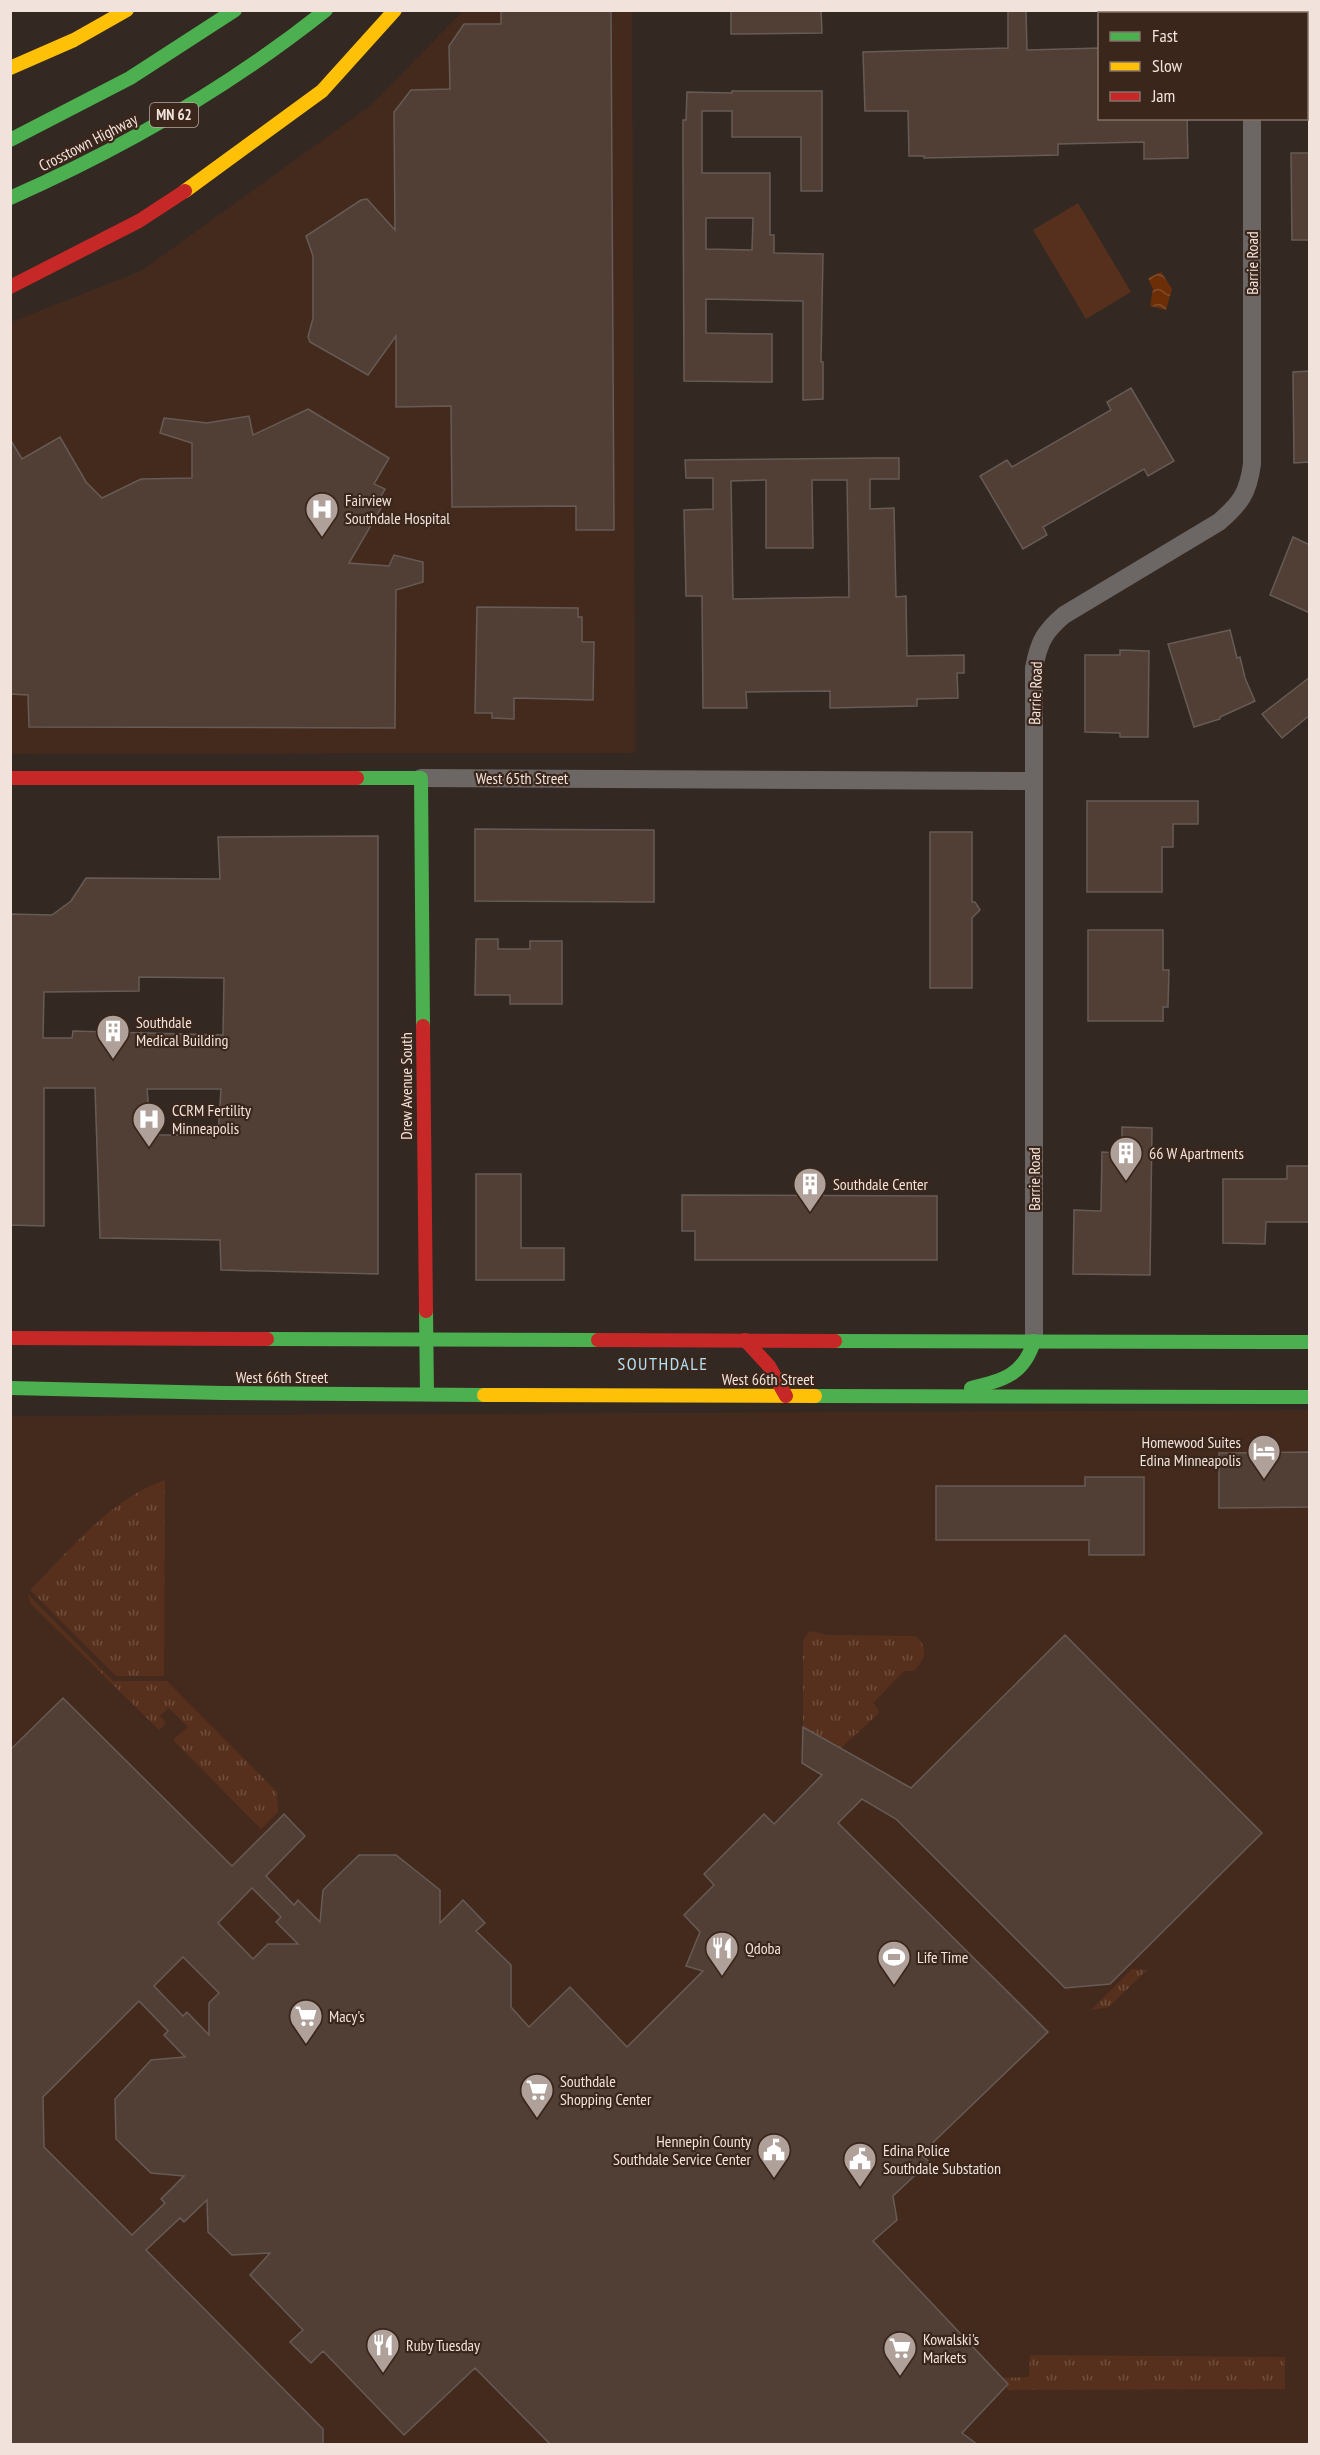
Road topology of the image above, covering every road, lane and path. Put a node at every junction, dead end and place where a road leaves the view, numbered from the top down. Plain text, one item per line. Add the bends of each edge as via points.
1 (127, 10) edge
2 (235, 10) edge
3 (326, 10) edge
4 (395, 10) edge
5 (10, 68) edge
6 (1252, 120) edge
7 (10, 140) edge
8 (10, 198) edge
9 (10, 287) edge
10 (10, 778) edge
11 (421, 778) junction
12 (1034, 781) junction
13 (10, 1338) edge
14 (426, 1338) junction
15 (745, 1340) junction
16 (1034, 1341) junction
17 (1310, 1342) edge
18 (10, 1388) edge
19 (427, 1394) junction
20 (786, 1396) junction
21 (942, 1396) junction
22 (1310, 1397) edge

1 - 5 main road via 74,40
2 - 7 main road via 130,78
3 - 8 main road, Crosstown Highway / MN 62 via 202,98 116,149
4 - 9 main road via 322,91 201,181 140,221
6 - 12 street, Barrie Road via 1249,487 1236,507 1219,522 1048,628 1038,647 1034,668
10 - 11 main road, West 65th Street
11 - 12 street, West 65th Street
11 - 14 main road, Drew Avenue South
12 - 16 street, Barrie Road
13 - 14 main road
14 - 15 main road
14 - 19 main road, Drew Avenue South
15 - 16 main road
15 - 20 main road via 766,1359
16 - 17 main road
16 - 21 main road via 1027,1360 1003,1380
18 - 19 main road, West 66th Street
19 - 20 main road, West 66th Street
20 - 21 main road, West 66th Street
21 - 22 main road, West 66th Street

